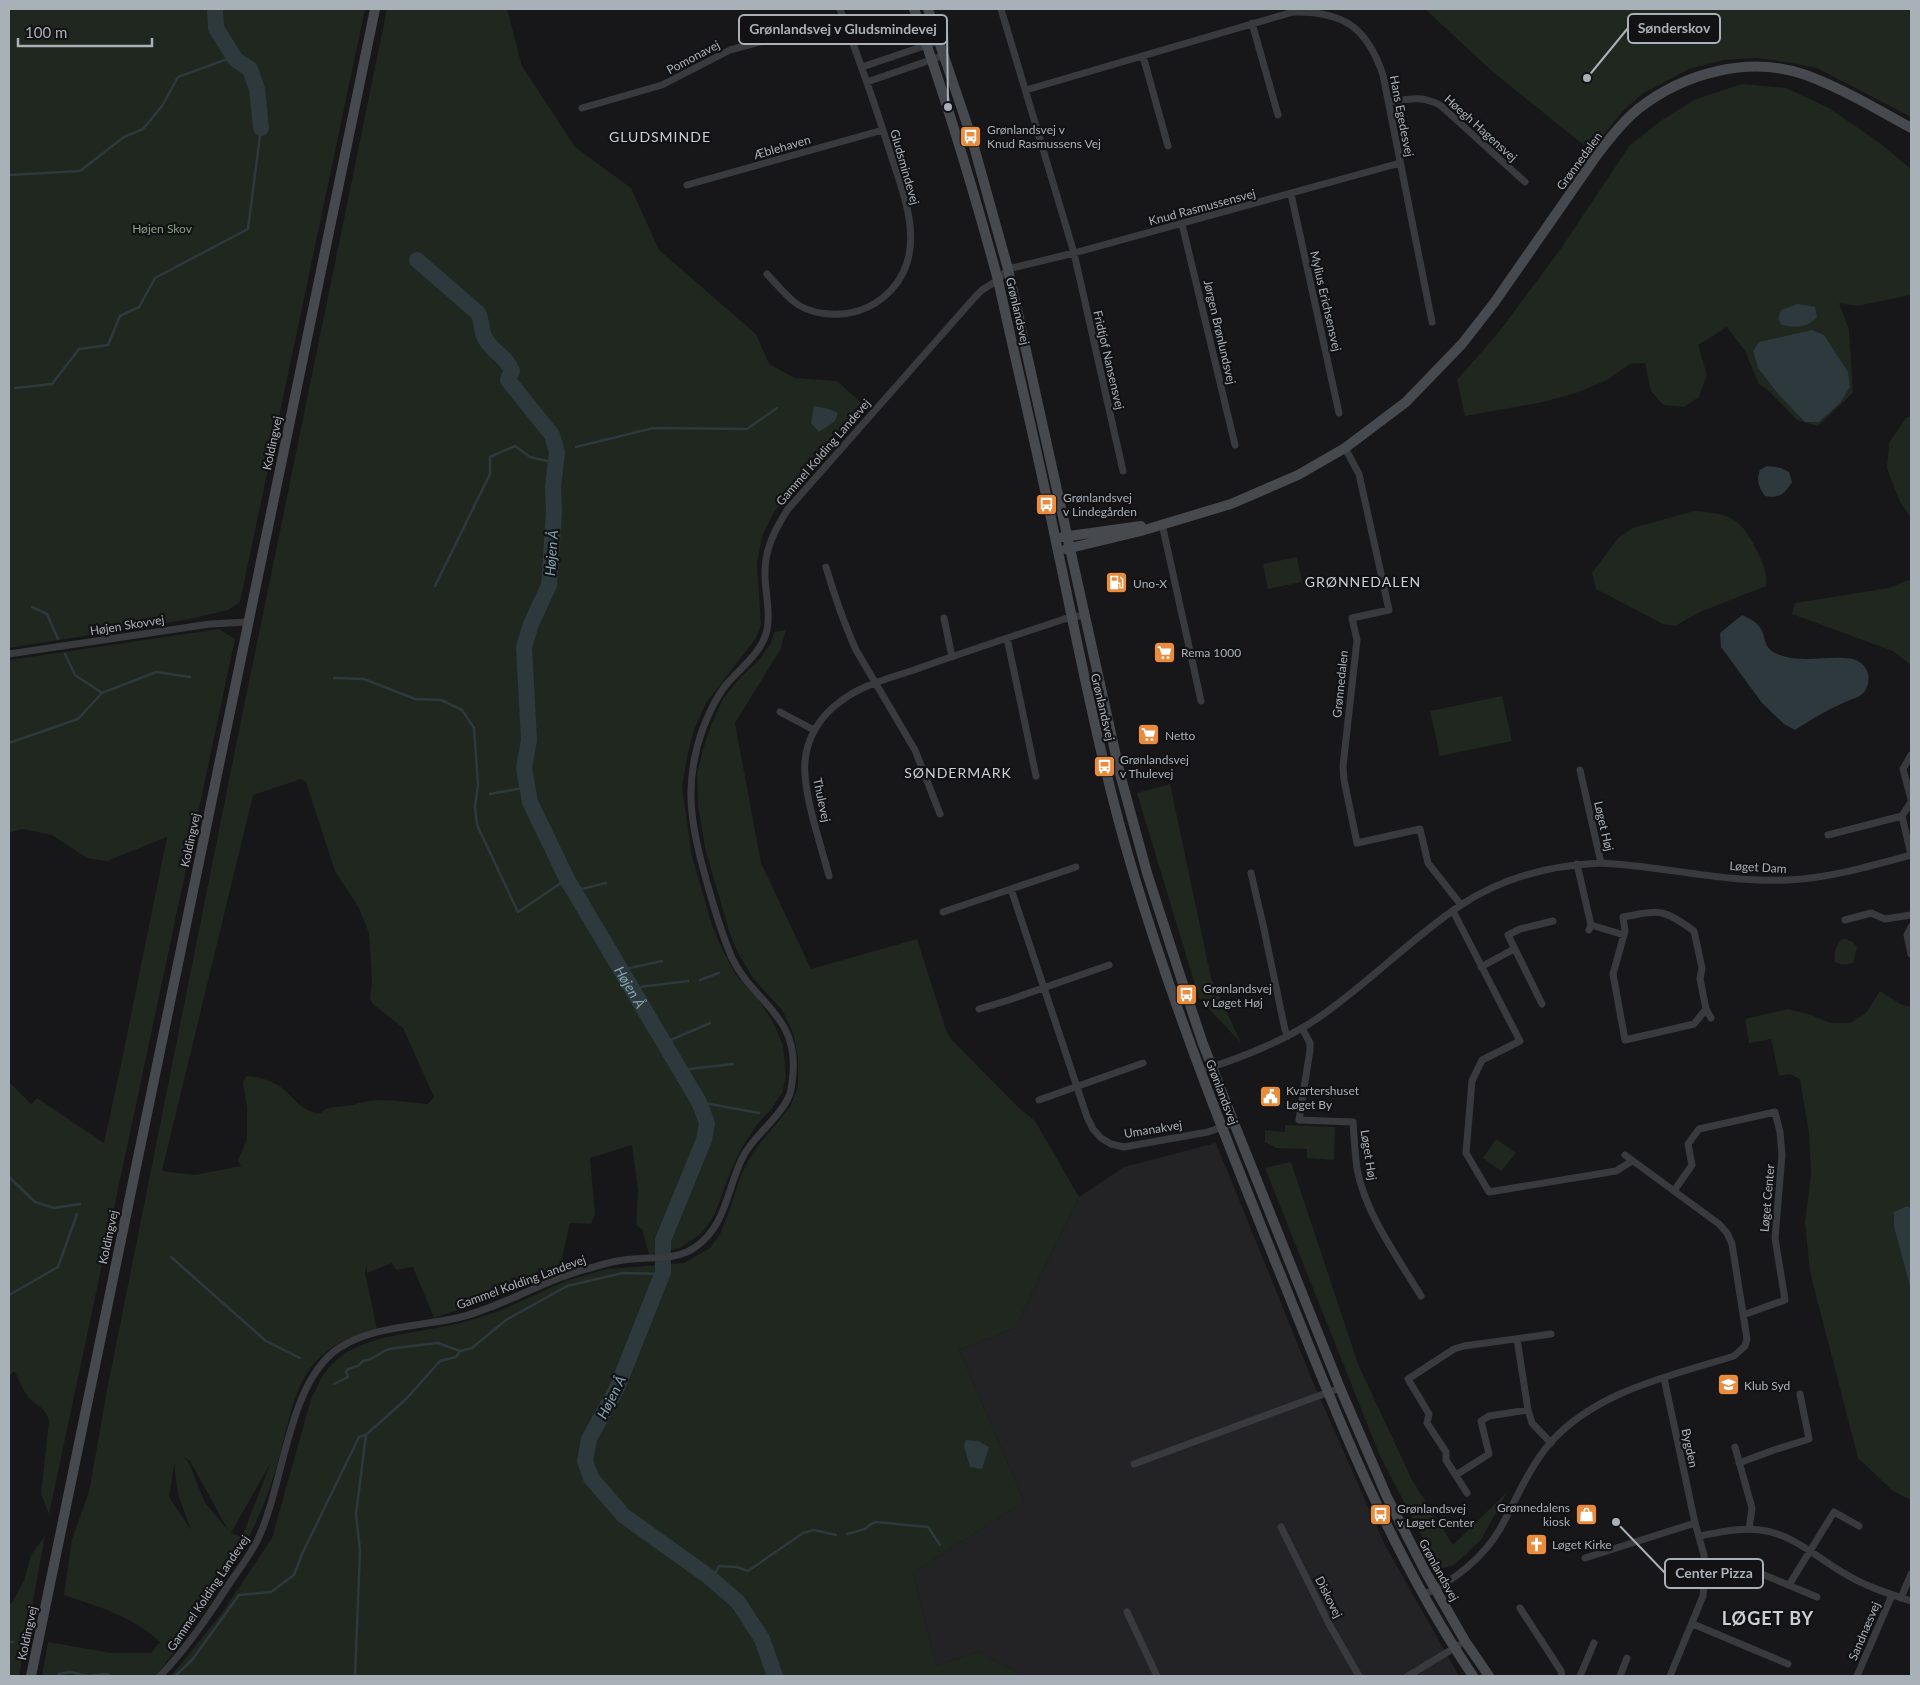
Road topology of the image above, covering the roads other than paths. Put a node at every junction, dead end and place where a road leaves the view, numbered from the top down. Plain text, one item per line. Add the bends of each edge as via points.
1 (375, 9) edge
2 (840, 9) edge
3 (914, 9) edge
4 (928, 9) edge
5 (1001, 9) edge
6 (844, 19) junction
7 (1252, 23) junction
8 (939, 41) junction
9 (926, 46) junction
10 (945, 55) junction
11 (1143, 56) junction
12 (931, 60) junction
13 (862, 67) junction
14 (867, 82) junction
15 (1026, 90) junction
16 (1389, 102) junction
17 (582, 108) dead end
18 (1278, 115) dead end
19 (1911, 128) edge
20 (883, 130) junction
21 (1168, 146) dead end
22 (1400, 164) junction
23 (1525, 182) dead end
24 (687, 185) dead end
25 (1291, 194) junction
26 (1182, 224) junction
27 (1074, 253) junction
28 (1008, 269) junction
29 (767, 274) dead end
30 (998, 280) junction
31 (1432, 322) dead end
32 (1339, 413) dead end
33 (1235, 445) dead end
34 (1345, 448) junction
35 (1123, 472) dead end
36 (1160, 524) junction
37 (1068, 536) junction
38 (1056, 538) junction
39 (1071, 548) junction
40 (1058, 550) junction
41 (826, 567) dead end
42 (1084, 615) junction
43 (944, 618) dead end
44 (1071, 618) junction
45 (248, 622) junction
46 (1007, 638) junction
47 (9, 654) edge
48 (952, 657) junction
49 (876, 683) junction
50 (1201, 701) dead end
51 (780, 712) dead end
52 (814, 730) junction
53 (1911, 755) edge
54 (1580, 770) dead end
55 (1036, 776) dead end
56 (1911, 799) edge
57 (940, 814) dead end
58 (1902, 816) junction
59 (1828, 835) dead end
60 (1911, 855) edge
61 (1601, 863) junction
62 (1577, 864) junction
63 (1076, 867) dead end
64 (1251, 873) dead end
65 (829, 876) dead end
66 (1011, 889) junction
67 (1461, 905) junction
68 (1453, 911) junction
69 (944, 912) dead end
70 (1911, 915) edge
71 (1844, 920) dead end
72 (1553, 921) dead end
73 (1911, 927) edge
74 (1624, 936) junction
75 (1514, 949) junction
76 (1911, 954) edge
77 (1109, 965) dead end
78 (1481, 967) junction
79 (1043, 988) junction
80 (1542, 1004) dead end
81 (979, 1009) dead end
82 (1706, 1009) junction
83 (1711, 1018) dead end
84 (1302, 1028) junction
85 (1288, 1036) junction
86 (1143, 1063) dead end
87 (1213, 1066) junction
88 (1200, 1070) junction
89 (1076, 1087) junction
90 (1039, 1100) dead end
91 (1234, 1123) junction
92 (1222, 1128) junction
93 (1625, 1155) dead end
94 (1632, 1161) junction
95 (1674, 1191) junction
96 (1421, 1296) dead end
97 (1743, 1315) junction
98 (1551, 1334) dead end
99 (1516, 1339) junction
100 (1664, 1378) junction
101 (1340, 1388) junction
102 (1328, 1392) junction
103 (1800, 1394) dead end
104 (1528, 1410) junction
105 (1551, 1442) junction
106 (1735, 1447) dead end
107 (1739, 1463) junction
108 (1134, 1464) dead end
109 (1456, 1475) junction
110 (1467, 1492) dead end
111 (1695, 1523) junction
112 (1859, 1526) dead end
113 (1281, 1527) dead end
114 (1748, 1529) junction
115 (1699, 1536) junction
116 (1809, 1551) junction
117 (1585, 1558) dead end
118 (1745, 1567) dead end
119 (1911, 1574) edge
120 (1789, 1585) junction
121 (1435, 1590) junction
122 (1423, 1595) junction
123 (1892, 1595) junction
124 (1817, 1597) dead end
125 (1901, 1598) junction
126 (1911, 1601) edge
127 (1520, 1608) dead end
128 (1127, 1612) dead end
129 (1692, 1624) junction
130 (1466, 1641) junction
131 (1594, 1643) dead end
132 (1454, 1648) junction
133 (1627, 1658) dead end
134 (1788, 1664) dead end
135 (31, 1676) edge
136 (160, 1676) edge
137 (1157, 1676) edge
138 (1359, 1676) edge
139 (1408, 1676) edge
140 (1473, 1676) edge
141 (1489, 1676) edge
142 (1562, 1676) edge
143 (1580, 1676) edge
144 (1620, 1676) edge
145 (1670, 1676) edge
146 (1857, 1676) edge

1 - 45 street, Koldingvej
2 - 6 street, Gludsmindevej
3 - 9 street, Grønlandsvej
4 - 8 street, Grønlandsvej
5 - 15 street, Fridtjof Nansensvej
6 - 13 street, Gludsmindevej
6 - 17 street, Pomonavej via 730,50 662,85
7 - 11 street, Hans Egedesvej
7 - 16 street, Hans Egedesvej via 1293,12 1315,12 1334,16 1352,26 1367,39 1376,54
7 - 18 street
8 - 9 street
8 - 10 street, Grønlandsvej
9 - 12 street, Grønlandsvej
9 - 13 street
10 - 12 street
10 - 28 street, Grønlandsvej via 991,202
11 - 15 street, Hans Egedesvej
11 - 21 street
12 - 14 street
12 - 30 street, Grønlandsvej via 957,135
13 - 14 street, Gludsmindevej
14 - 20 street, Gludsmindevej
15 - 27 street, Fridtjof Nansensvej
16 - 22 street, Hans Egedesvej
16 - 23 street, Høegh Hagensvej via 1417,98 1440,105
19 - 34 street, Grønnedalen via 1839,88 1804,74 1775,68 1727,69 1678,83 1637,110 1614,133 1462,344 1406,402
20 - 24 street, Æblehaven
20 - 29 street, Gludsmindevej via 906,204 910,237 904,272 893,289 860,311 843,315 817,313 795,303
22 - 25 street, Knud Rasmussensvej
22 - 31 street, Hans Egedesvej
25 - 26 street, Knud Rasmussensvej
25 - 32 street, Mylius Erichsensvej
26 - 27 street, Knud Rasmussensvej
26 - 33 street, Jørgen Brønlundsvej
27 - 28 street, Knud Rasmussensvej
27 - 35 street, Fridtjof Nansensvej
28 - 30 street, Gammel Kolding Landevej
28 - 37 street, Grønlandsvej
30 - 38 street, Grønlandsvej
30 - 136 street, Gammel Kolding Landevej via 975,297 780,520 769,544 766,563 769,619 766,633 760,646 722,689 710,710 696,749 690,795 702,864 718,918 733,960 785,1026 794,1063 789,1097 745,1154 723,1213 714,1228 689,1252 590,1267 493,1307 461,1317 373,1333 338,1348 314,1372 305,1388 269,1512 256,1544 196,1635
34 - 36 street, Grønnedalen via 1264,491 1202,514
34 - 67 street, Grønnedalen via 1359,474 1389,610 1352,618 1357,640 1343,766 1357,843 1420,830 1428,863
36 - 37 street, Grønnedalen
36 - 39 street, Grønnedalen
36 - 50 street
37 - 38 street, Grønnedalen
37 - 39 street, Grønlandsvej
38 - 40 street, Grønlandsvej
39 - 40 street, Grønnedalen
39 - 42 street, Grønlandsvej
40 - 44 street, Grønlandsvej
41 - 49 street via 837,608 856,650
42 - 44 street, Thulevej
42 - 87 street, Grønlandsvej via 1120,774 1147,873
43 - 48 street
44 - 46 street, Thulevej
44 - 88 street, Grønlandsvej via 1104,766 1131,865 1165,976
45 - 47 street, Højen Skovvej via 210,624
45 - 135 street, Koldingvej
46 - 48 street, Thulevej
46 - 55 street
48 - 49 street, Thulevej
49 - 52 street, Thulevej via 842,700 825,714
49 - 57 street via 915,750
51 - 52 street
52 - 65 street, Thulevej via 807,749 805,777
53 - 56 street via 1903,769
54 - 61 street, Løget Høj
56 - 58 street
58 - 59 street
58 - 60 street, Løget Dam
60 - 61 street, Løget Dam via 1843,874 1786,880
61 - 62 street, Løget Høj
62 - 67 street, Løget Høj via 1511,880
62 - 74 street via 1590,928
63 - 66 street
64 - 85 street
66 - 69 street
66 - 79 street, Umanakvej
67 - 68 street, Løget Høj
68 - 78 street
68 - 84 street, Løget Høj via 1334,1007
70 - 71 street via 1885,919 1871,913
72 - 75 street via 1508,935
73 - 76 street via 1906,936
74 - 82 street via 1623,918 1655,911 1672,915 1694,931
74 - 82 street via 1612,974 1625,1040 1694,1024
75 - 78 street
75 - 80 street
77 - 79 street
78 - 94 street via 1520,1041 1482,1060 1472,1081 1466,1153 1489,1192 1616,1171
79 - 81 street
79 - 89 street, Umanakvej
82 - 83 street
84 - 85 street, Løget Høj
84 - 96 street, Løget Høj via 1310,1050 1299,1120 1352,1122 1357,1168 1375,1218
85 - 87 street, Løget Høj
86 - 89 street
87 - 88 street, Løget Høj
87 - 91 street, Grønlandsvej
88 - 92 street, Grønlandsvej
89 - 90 street
89 - 92 street, Umanakvej via 1093,1129 1111,1144 1124,1147
91 - 92 street, Umanakvej
91 - 101 street, Grønlandsvej
92 - 102 street, Grønlandsvej
93 - 94 street
94 - 95 street
95 - 97 street via 1728,1233
95 - 97 street, Løget Center via 1692,1165 1688,1144 1699,1129 1775,1112 1782,1155 1775,1238 1785,1300
97 - 100 street via 1747,1339 1740,1352
98 - 99 street
99 - 104 street
99 - 109 street via 1454,1349 1408,1379 1428,1414 1427,1423
100 - 105 street via 1594,1407
100 - 111 street, Bygden
101 - 102 street
101 - 121 street, Grønlandsvej via 1387,1497
102 - 108 street
102 - 122 street, Grønlandsvej via 1381,1515
103 - 107 street via 1809,1439
104 - 105 street via 1532,1423
104 - 109 street via 1489,1416 1481,1421 1489,1454
105 - 121 street via 1526,1478 1487,1548
106 - 107 street
107 - 114 street via 1752,1508
109 - 110 street
111 - 115 street, Bygden
111 - 117 street
112 - 116 street via 1834,1512
113 - 138 street, Diskovej
114 - 115 street, Sandnæsvej
114 - 116 street, Sandnæsvej via 1774,1533
115 - 129 street, Bygden via 1705,1573 1703,1596
116 - 120 street
116 - 123 street, Sandnæsvej via 1849,1576
118 - 120 street
119 - 125 street
120 - 124 street
121 - 122 street
121 - 130 street, Grønlandsvej
122 - 132 street, Grønlandsvej
123 - 125 street, Sandnæsvej
123 - 146 street, Sandnæsvej
125 - 126 street, Sandnæsvej
127 - 142 street
128 - 137 street
129 - 134 street
129 - 145 street, Bygden
130 - 132 street
130 - 141 street, Grønlandsvej
131 - 143 street
132 - 139 street
132 - 140 street, Grønlandsvej
133 - 144 street

